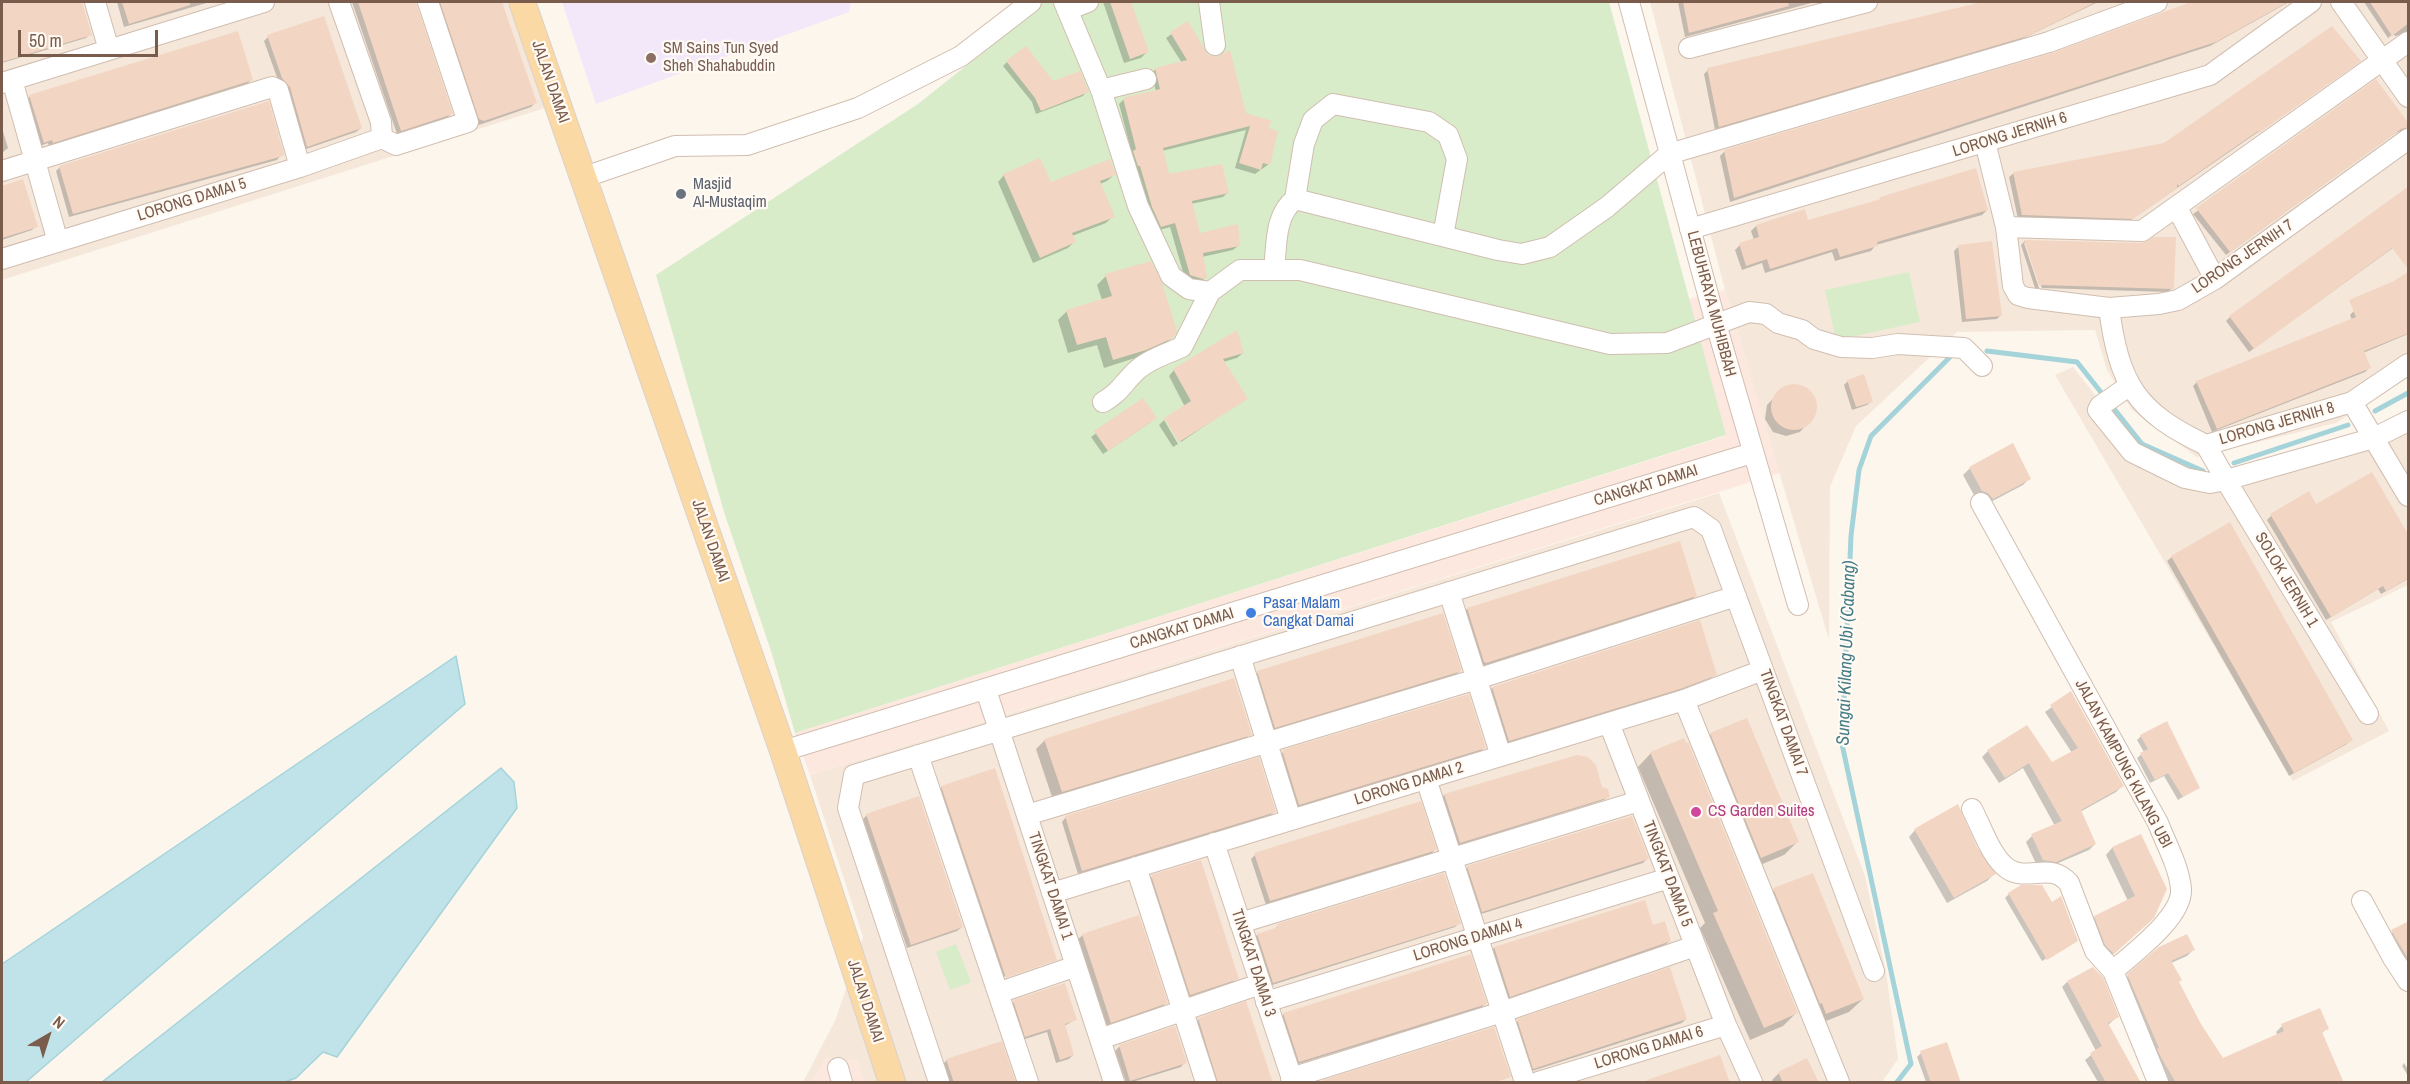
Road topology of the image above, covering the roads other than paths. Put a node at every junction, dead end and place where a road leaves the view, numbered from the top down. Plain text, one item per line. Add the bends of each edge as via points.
1 (95, 2) edge
2 (264, 2) edge
3 (339, 2) edge
4 (428, 2) edge
5 (522, 2) edge
6 (1031, 2) edge
7 (1088, 2) edge
8 (1209, 2) edge
9 (1629, 2) edge
10 (1867, 2) edge
11 (2157, 2) edge
12 (2311, 2) edge
13 (2341, 2) edge
14 (1066, 6) edge
15 (2409, 42) edge
16 (1215, 45) dead end
17 (1689, 48) dead end
18 (109, 50) junction
19 (2383, 62) junction
20 (1146, 79) dead end
21 (7, 81) edge
22 (1101, 90) junction
23 (2409, 97) edge
24 (382, 138) junction
25 (2409, 139) edge
26 (1985, 142) junction
27 (1669, 154) junction
28 (36, 160) junction
29 (300, 167) junction
30 (2, 171) edge
31 (582, 178) junction
32 (1295, 199) junction
33 (2177, 208) junction
34 (2006, 226) junction
35 (1690, 228) junction
36 (1443, 236) junction
37 (58, 242) junction
38 (2, 259) edge
39 (1274, 270) junction
40 (2215, 279) junction
41 (1210, 292) junction
42 (2109, 308) junction
43 (1716, 324) junction
44 (2409, 364) edge
45 (1982, 366) dead end
46 (2128, 387) junction
47 (1103, 402) dead end
48 (2352, 402) junction
49 (2409, 422) edge
50 (2374, 438) junction
51 (2206, 445) junction
52 (1752, 453) junction
53 (2226, 480) junction
54 (2409, 496) edge
55 (1981, 503) dead end
56 (1449, 592) junction
57 (1736, 596) junction
58 (1798, 606) dead end
59 (1240, 656) junction
60 (1763, 670) junction
61 (1477, 679) junction
62 (986, 690) junction
63 (1684, 700) junction
64 (2368, 714) dead end
65 (1609, 723) junction
66 (999, 730) junction
67 (1267, 743) junction
68 (783, 751) junction
69 (918, 755) junction
70 (1501, 756) junction
71 (1426, 779) junction
72 (1639, 801) junction
73 (1972, 809) dead end
74 (1027, 815) junction
75 (1291, 820) junction
76 (1214, 843) junction
77 (1452, 858) junction
78 (1137, 867) junction
79 (1669, 878) junction
80 (1052, 892) junction
81 (2362, 901) dead end
82 (1240, 923) junction
83 (1478, 937) junction
84 (1695, 946) junction
85 (1076, 966) junction
86 (1874, 971) dead end
87 (2113, 971) junction
88 (2409, 981) edge
89 (998, 993) junction
90 (1263, 993) junction
91 (1183, 1010) junction
92 (1502, 1011) junction
93 (1726, 1024) junction
94 (1100, 1039) junction
95 (1292, 1080) edge
96 (892, 1083) edge
97 (939, 1083) edge
98 (1028, 1083) edge
99 (1114, 1083) edge
100 (1206, 1083) edge
101 (1525, 1083) edge
102 (1538, 1083) edge
103 (1752, 1083) edge
104 (1839, 1083) edge
105 (2158, 1083) edge

1 - 18 street
2 - 18 street
3 - 24 street via 381,122
4 - 24 street via 468,122 396,145
5 - 31 main road, JALAN DAMAI
6 - 31 street via 961,56 858,108 747,145 675,146
7 - 14 street
8 - 16 street
9 - 27 street, LEBUHRAYA MUHIBBAH
10 - 17 street
11 - 27 street via 2049,42
12 - 26 street, LORONG JERNIH 6 via 2210,75
13 - 19 street
14 - 22 street
15 - 19 street
18 - 21 street
19 - 23 street
19 - 33 street
20 - 22 street
21 - 28 street
22 - 41 street via 1138,206 1170,276 1189,289
24 - 29 street, LORONG DAMAI 5
25 - 40 street, LORONG JERNIH 7
26 - 34 street
26 - 35 street, LORONG JERNIH 6
27 - 35 street, LEBUHRAYA MUHIBBAH
27 - 36 street via 1607,207 1550,247 1522,254
28 - 29 street via 272,87 278,90
28 - 30 street
28 - 37 street
29 - 37 street, LORONG DAMAI 5
31 - 68 main road, JALAN DAMAI
32 - 36 street
32 - 36 street via 1304,144 1313,120 1334,104 1429,122 1448,135 1457,159
32 - 39 street via 1280,222
33 - 34 street via 2142,231
33 - 40 street
34 - 42 street, LORONG JERNIH 7 via 2013,286 2018,294
35 - 43 street, LEBUHRAYA MUHIBBAH
37 - 38 street, LORONG DAMAI 5
39 - 41 street via 1240,270
39 - 43 street via 1300,270 1610,344 1667,343
40 - 42 street, LORONG JERNIH 7 via 2178,300
41 - 47 street via 1182,347 1136,371 1117,394
42 - 46 street, LORONG JERNIH 8 via 2114,343
43 - 45 street via 1749,312 1766,314 1814,339 1841,347 1898,344 1964,348
43 - 52 street, LEBUHRAYA MUHIBBAH
44 - 48 street, LORONG JERNIH 8
46 - 51 street, LORONG JERNIH 8 via 2149,410 2180,433
46 - 53 street via 2098,410 2132,452 2185,478 2210,483
48 - 50 street
48 - 51 street, LORONG JERNIH 8
49 - 50 street
50 - 53 street
50 - 54 street
51 - 53 street, SOLOK JERNIH 1
52 - 58 street, LEBUHRAYA MUHIBBAH
52 - 62 street, CANGKAT DAMAI
53 - 64 street, SOLOK JERNIH 1
55 - 87 street, JALAN KAMPUNG KILANG UBI via 2158,823 2179,873 2182,893 2171,915
56 - 57 street, TINGKAT DAMAI 7 via 1694,517 1711,529
56 - 59 street
56 - 61 street
57 - 60 street, TINGKAT DAMAI 7
57 - 61 street
59 - 66 street
59 - 67 street
60 - 63 street, LORONG DAMAI 2
60 - 86 street, TINGKAT DAMAI 7
61 - 67 street
61 - 70 street
62 - 66 street, TINGKAT DAMAI 1
62 - 68 street, CANGKAT DAMAI
63 - 65 street, LORONG DAMAI 2
63 - 104 street
65 - 70 street, LORONG DAMAI 2
65 - 72 street, TINGKAT DAMAI 5
66 - 69 street
66 - 74 street, TINGKAT DAMAI 1
67 - 74 street
67 - 75 street
68 - 96 main road, JALAN DAMAI
69 - 89 street
69 - 97 street via 854,775 848,808
70 - 71 street, LORONG DAMAI 2
71 - 75 street, LORONG DAMAI 2
71 - 77 street
72 - 77 street
72 - 79 street, TINGKAT DAMAI 5
73 - 87 street via 1998,860 2007,868 2016,873 2061,874 2069,883 2095,951
74 - 80 street, TINGKAT DAMAI 1
75 - 76 street, LORONG DAMAI 2
76 - 78 street, LORONG DAMAI 2
76 - 82 street, TINGKAT DAMAI 3
77 - 82 street
77 - 83 street
78 - 80 street, LORONG DAMAI 2
78 - 91 street
79 - 83 street, LORONG DAMAI 4
79 - 84 street, TINGKAT DAMAI 5
80 - 85 street, TINGKAT DAMAI 1
81 - 88 street via 2392,958
82 - 90 street, TINGKAT DAMAI 3
83 - 90 street, LORONG DAMAI 4
83 - 92 street
84 - 92 street
84 - 93 street, TINGKAT DAMAI 5
85 - 89 street
85 - 94 street, TINGKAT DAMAI 1
87 - 105 street
89 - 98 street
90 - 91 street, LORONG DAMAI 4
90 - 95 street, TINGKAT DAMAI 3
91 - 94 street, LORONG DAMAI 4
91 - 100 street
92 - 95 street
92 - 101 street
93 - 102 street, LORONG DAMAI 6
93 - 103 street, TINGKAT DAMAI 5
94 - 99 street, TINGKAT DAMAI 1

